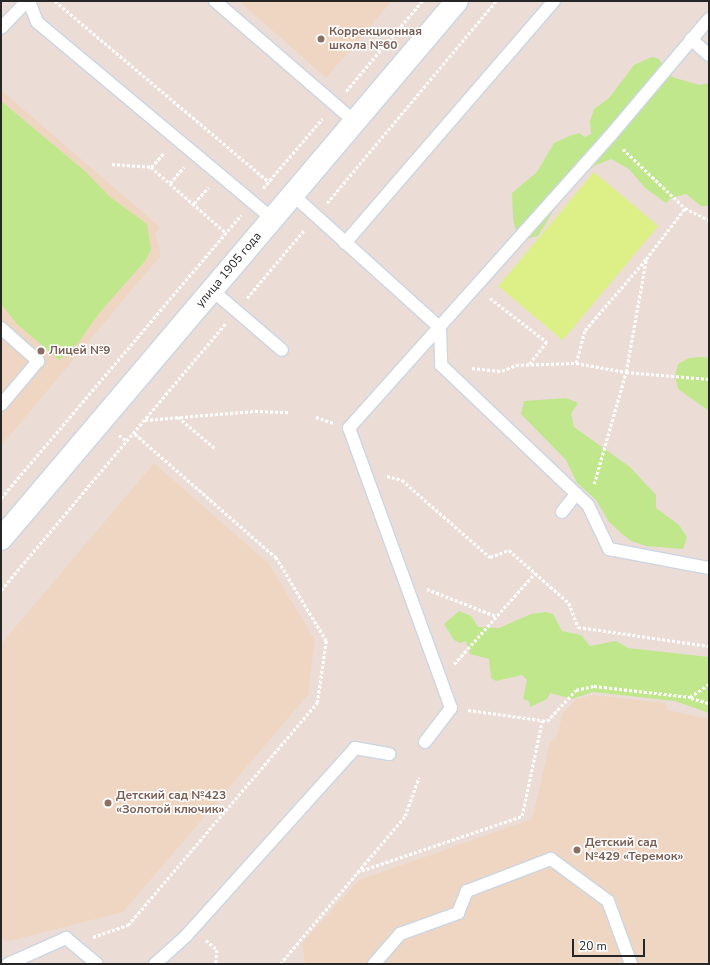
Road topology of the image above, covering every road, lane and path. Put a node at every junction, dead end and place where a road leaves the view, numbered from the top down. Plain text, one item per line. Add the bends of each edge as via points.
1 (28, 1) edge
2 (55, 1) edge
3 (215, 1) edge
4 (422, 1) edge
5 (458, 1) edge
6 (554, 1) edge
7 (709, 19) edge
8 (1, 28) edge
9 (691, 39) junction
10 (709, 54) edge
11 (334, 105) junction
12 (354, 122) junction
13 (610, 136) junction
14 (112, 164) dead end
15 (269, 182) junction
16 (293, 195) junction
17 (252, 202) junction
18 (685, 208) junction
19 (272, 219) junction
20 (709, 220) edge
21 (226, 233) junction
22 (345, 243) junction
23 (646, 259) junction
24 (476, 287) junction
25 (212, 290) junction
26 (1, 328) edge
27 (440, 328) junction
28 (282, 350) dead end
29 (576, 362) junction
30 (529, 364) junction
31 (441, 365) junction
32 (626, 372) junction
33 (709, 379) edge
34 (1, 405) edge
35 (290, 412) dead end
36 (178, 417) junction
37 (144, 420) dead end
38 (133, 433) dead end
39 (216, 450) dead end
40 (365, 471) junction
41 (576, 494) junction
42 (1, 498) edge
43 (588, 505) junction
44 (562, 512) dead end
45 (1, 539) edge
46 (709, 568) edge
47 (535, 573) junction
48 (404, 580) junction
49 (496, 616) junction
50 (709, 646) edge
51 (440, 679) junction
52 (709, 684) edge
53 (690, 697) junction
54 (709, 703) edge
55 (451, 708) junction
56 (542, 721) junction
57 (425, 742) dead end
58 (389, 754) dead end
59 (419, 777) dead end
60 (357, 872) junction
61 (193, 929) junction
62 (73, 944) junction
63 (8, 964) edge
64 (97, 964) edge
65 (155, 964) edge
66 (216, 964) edge
67 (280, 964) edge
68 (374, 964) edge
69 (631, 964) edge

1 - 8 lane
1 - 17 lane via 37,22
2 - 15 path
3 - 11 lane
4 - 11 path
5 - 12 street, улица 1905 года
6 - 22 lane
7 - 9 lane
9 - 10 lane
9 - 13 lane
11 - 12 lane
11 - 15 path
12 - 16 street, улица 1905 года
13 - 18 path
13 - 24 lane
14 - 21 path via 151,167
15 - 17 path
16 - 19 street, улица 1905 года
16 - 22 lane
17 - 19 lane
17 - 21 path
18 - 20 path
18 - 23 path
19 - 25 street, улица 1905 года
21 - 42 path
22 - 27 lane
23 - 29 path via 585,330
23 - 32 path
24 - 27 lane
24 - 30 path via 546,342
25 - 28 lane
25 - 45 street, улица 1905 года
26 - 34 lane via 38,361
27 - 31 lane
27 - 40 lane via 349,428
29 - 30 path
29 - 32 path
30 - 31 path via 516,364 502,371
31 - 41 lane
32 - 33 path
32 - 43 path
35 - 36 path via 255,411
36 - 37 path
36 - 39 path
38 - 62 path via 276,558 326,641 317,703 128,925
40 - 47 path via 402,480 490,557 509,550
40 - 48 lane
41 - 43 lane
41 - 44 lane
43 - 46 lane via 609,549
47 - 49 path
47 - 50 path via 569,603 578,627
48 - 49 path
48 - 51 lane
49 - 51 path
51 - 55 lane
52 - 53 path
53 - 54 path
53 - 56 path via 594,686 576,690 547,721
55 - 56 path
55 - 57 lane
56 - 60 path via 522,816
58 - 61 lane via 355,748
59 - 60 path via 405,816
60 - 67 path
61 - 65 lane
61 - 66 path via 218,950
62 - 63 lane via 66,938
62 - 64 lane
68 - 69 lane via 400,934 458,913 467,891 551,859 608,901

